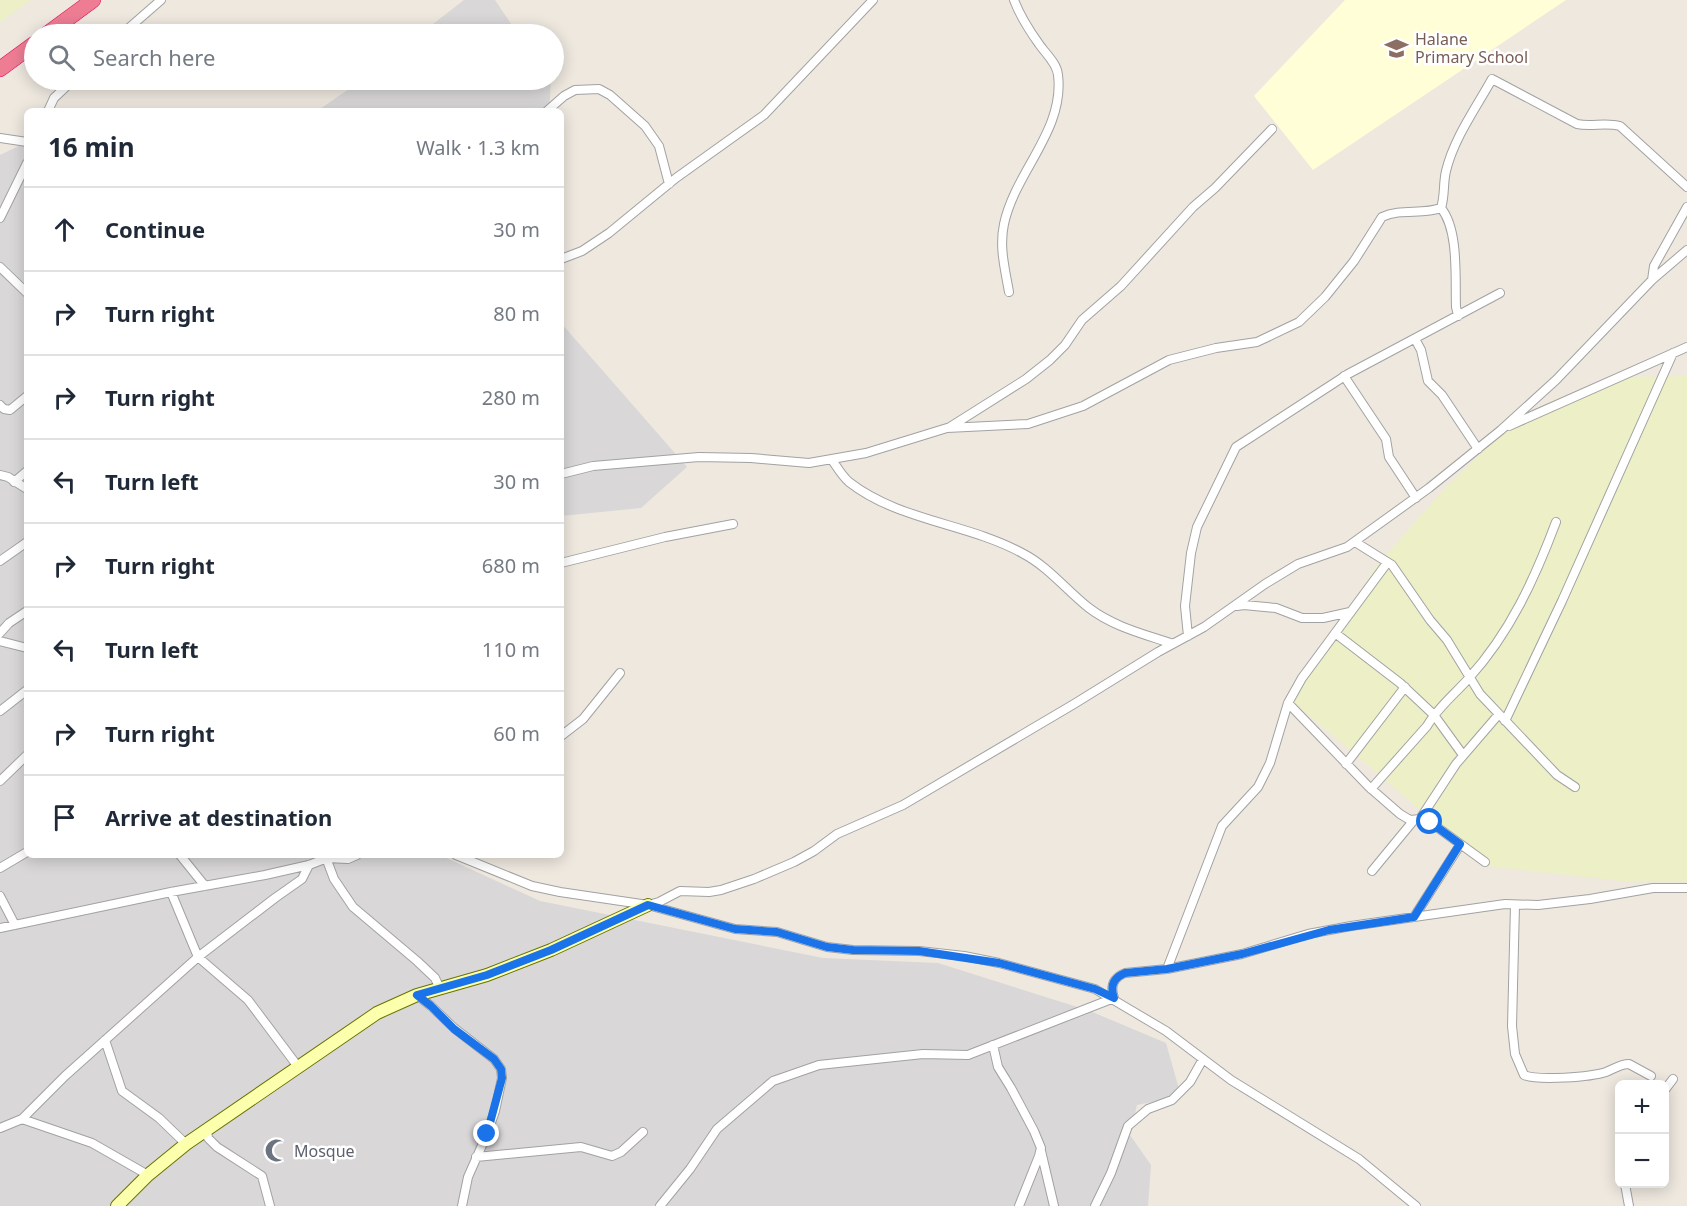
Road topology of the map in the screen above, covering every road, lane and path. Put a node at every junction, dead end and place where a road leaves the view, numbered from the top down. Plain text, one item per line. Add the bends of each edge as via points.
1 (93, 0) edge
2 (161, 0) edge
3 (873, 0) edge
4 (1014, 0) edge
5 (61, 24) edge
6 (133, 24) edge
7 (24, 51) edge
8 (0, 69) edge
9 (62, 90) edge
10 (49, 108) edge
11 (550, 108) edge
12 (1272, 129) dead end
13 (0, 138) edge
14 (24, 142) edge
15 (24, 169) edge
16 (669, 184) junction
17 (1687, 188) edge
18 (1687, 207) edge
19 (1441, 208) junction
20 (0, 218) edge
21 (1687, 250) edge
22 (564, 258) edge
23 (0, 267) edge
24 (1652, 280) junction
25 (24, 290) edge
26 (1009, 292) dead end
27 (1500, 293) dead end
28 (1458, 316) junction
29 (1415, 339) junction
30 (1687, 347) edge
31 (1673, 353) junction
32 (1344, 376) junction
33 (24, 398) edge
34 (0, 405) edge
35 (947, 428) junction
36 (1501, 430) junction
37 (1478, 448) junction
38 (832, 460) junction
39 (564, 473) edge
40 (24, 474) edge
41 (0, 475) edge
42 (14, 482) junction
43 (24, 487) edge
44 (1416, 498) junction
45 (1556, 522) dead end
46 (733, 524) dead end
47 (1355, 542) junction
48 (24, 544) edge
49 (0, 561) edge
50 (564, 562) edge
51 (1387, 563) junction
52 (1226, 611) junction
53 (24, 612) edge
54 (1351, 612) junction
55 (0, 633) edge
56 (1335, 633) junction
57 (1188, 636) junction
58 (0, 641) edge
59 (1173, 644) junction
60 (24, 647) edge
61 (620, 673) dead end
62 (1469, 678) junction
63 (1405, 687) junction
64 (24, 692) edge
65 (1288, 703) junction
66 (0, 711) edge
67 (1434, 715) junction
68 (1502, 717) junction
69 (564, 734) edge
70 (1463, 755) junction
71 (24, 758) edge
72 (1346, 764) junction
73 (0, 781) edge
74 (1575, 787) dead end
75 (1371, 789) junction
76 (1417, 820) junction
77 (1460, 844) junction
78 (24, 854) edge
79 (182, 858) edge
80 (323, 858) edge
81 (327, 858) edge
82 (463, 858) edge
83 (1485, 862) dead end
84 (309, 866) junction
85 (0, 868) edge
86 (1372, 871) dead end
87 (205, 885) junction
88 (1687, 888) edge
89 (171, 892) junction
90 (0, 896) edge
91 (648, 905) junction
92 (1515, 905) junction
93 (1414, 917) junction
94 (15, 925) junction
95 (0, 928) edge
96 (198, 957) junction
97 (1167, 969) junction
98 (440, 988) junction
99 (417, 995) junction
100 (1114, 998) junction
101 (105, 1040) junction
102 (993, 1045) junction
103 (1203, 1059) junction
104 (299, 1068) junction
105 (1651, 1076) dead end
106 (1673, 1079) dead end
107 (1669, 1085) edge
108 (22, 1119) junction
109 (0, 1128) edge
110 (207, 1130) junction
111 (643, 1132) dead end
112 (186, 1144) junction
113 (1041, 1148) junction
114 (476, 1157) junction
115 (148, 1175) junction
116 (1626, 1188) edge
117 (1413, 1205) edge
118 (117, 1206) edge
119 (270, 1206) edge
120 (462, 1206) edge
121 (660, 1206) edge
122 (1019, 1206) edge
123 (1054, 1206) edge
124 (1095, 1206) edge
125 (1629, 1206) edge

1 - 5 highway
2 - 6 street
3 - 16 street via 764,115
4 - 26 street via 1054,64 1058,81 1052,122 1020,179 1004,225 1002,243
7 - 8 highway
9 - 10 street
11 - 16 street via 575,90 598,89 610,95 645,126 659,146
12 - 35 street via 1192,207 1121,286 1082,320 1050,360
13 - 14 street
15 - 20 street
16 - 22 street via 609,233
17 - 19 street via 1620,126 1577,124 1492,79 1451,157
18 - 24 street via 1654,266
19 - 28 street via 1452,234
19 - 35 street via 1382,217 1354,261 1313,311 1257,342 1169,360 1083,406 1028,424
21 - 24 street
23 - 25 street
24 - 36 street via 1556,380
27 - 28 street
28 - 29 street
29 - 32 street
29 - 37 street via 1428,381
30 - 31 street
31 - 36 street
31 - 68 street via 1562,601
32 - 44 street via 1386,439 1389,457
32 - 57 street via 1243,442 1230,456 1197,527 1185,606
33 - 34 street via 10,410
35 - 38 street
36 - 37 street
37 - 44 street
38 - 39 street via 809,463 699,457 593,466
38 - 59 street via 847,480 886,506 1021,552 1090,608 1132,632
40 - 42 street
41 - 42 street
42 - 43 street
44 - 47 street
45 - 62 street via 1530,588
46 - 50 street
47 - 51 street
47 - 52 street via 1298,564
48 - 49 street
51 - 54 street
51 - 62 street via 1447,640
52 - 54 street via 1252,605 1276,608 1302,618
52 - 57 street
53 - 55 street
54 - 56 street
56 - 63 street
56 - 65 street
57 - 59 street
58 - 60 street
59 - 91 street via 903,805 837,834 794,862 721,890 680,891
61 - 69 street via 583,719
62 - 67 street
62 - 68 street
63 - 67 street
63 - 72 street
64 - 66 street
65 - 72 street
65 - 97 street via 1270,763 1258,787 1222,826
67 - 70 street
67 - 75 street
68 - 70 street
68 - 74 street via 1557,775
70 - 76 street
71 - 73 street
72 - 75 street
75 - 76 street via 1400,814
76 - 77 street via 1430,822
76 - 86 street
77 - 83 street
77 - 93 street
78 - 85 street
79 - 87 street
80 - 84 street
81 - 98 street via 334,879 353,907 417,961
82 - 91 street via 532,886
84 - 87 street
84 - 96 street via 302,879
87 - 89 street
88 - 92 street via 1653,888 1590,899
89 - 94 street
89 - 96 street
90 - 94 street
91 - 98 street via 540,954
91 - 100 street via 735,929 777,932 827,947 919,951 999,963 1095,989
92 - 93 street
92 - 105 street via 1512,1026 1515,1054 1524,1075 1544,1078 1600,1073 1629,1064
93 - 97 street via 1329,930
94 - 95 street
96 - 101 street
96 - 104 street via 254,1006
97 - 100 street via 1120,975 1111,988
98 - 99 street
99 - 104 street via 377,1013
99 - 114 street via 501,1069 495,1111
100 - 102 street
100 - 103 street
101 - 108 street
101 - 112 street via 122,1091
102 - 113 street via 998,1067
102 - 121 street via 968,1055 923,1054 819,1065 773,1081 717,1129
103 - 117 street via 1359,1159
103 - 124 street via 1190,1082 1172,1100 1148,1109 1128,1126
104 - 110 street
106 - 107 street
108 - 109 street
108 - 115 street via 92,1143
110 - 112 street
110 - 119 street via 208,1138 217,1147 262,1176
111 - 114 street via 612,1156 581,1147
112 - 115 street
113 - 122 street
113 - 123 street
114 - 120 street
115 - 118 street
116 - 125 street

